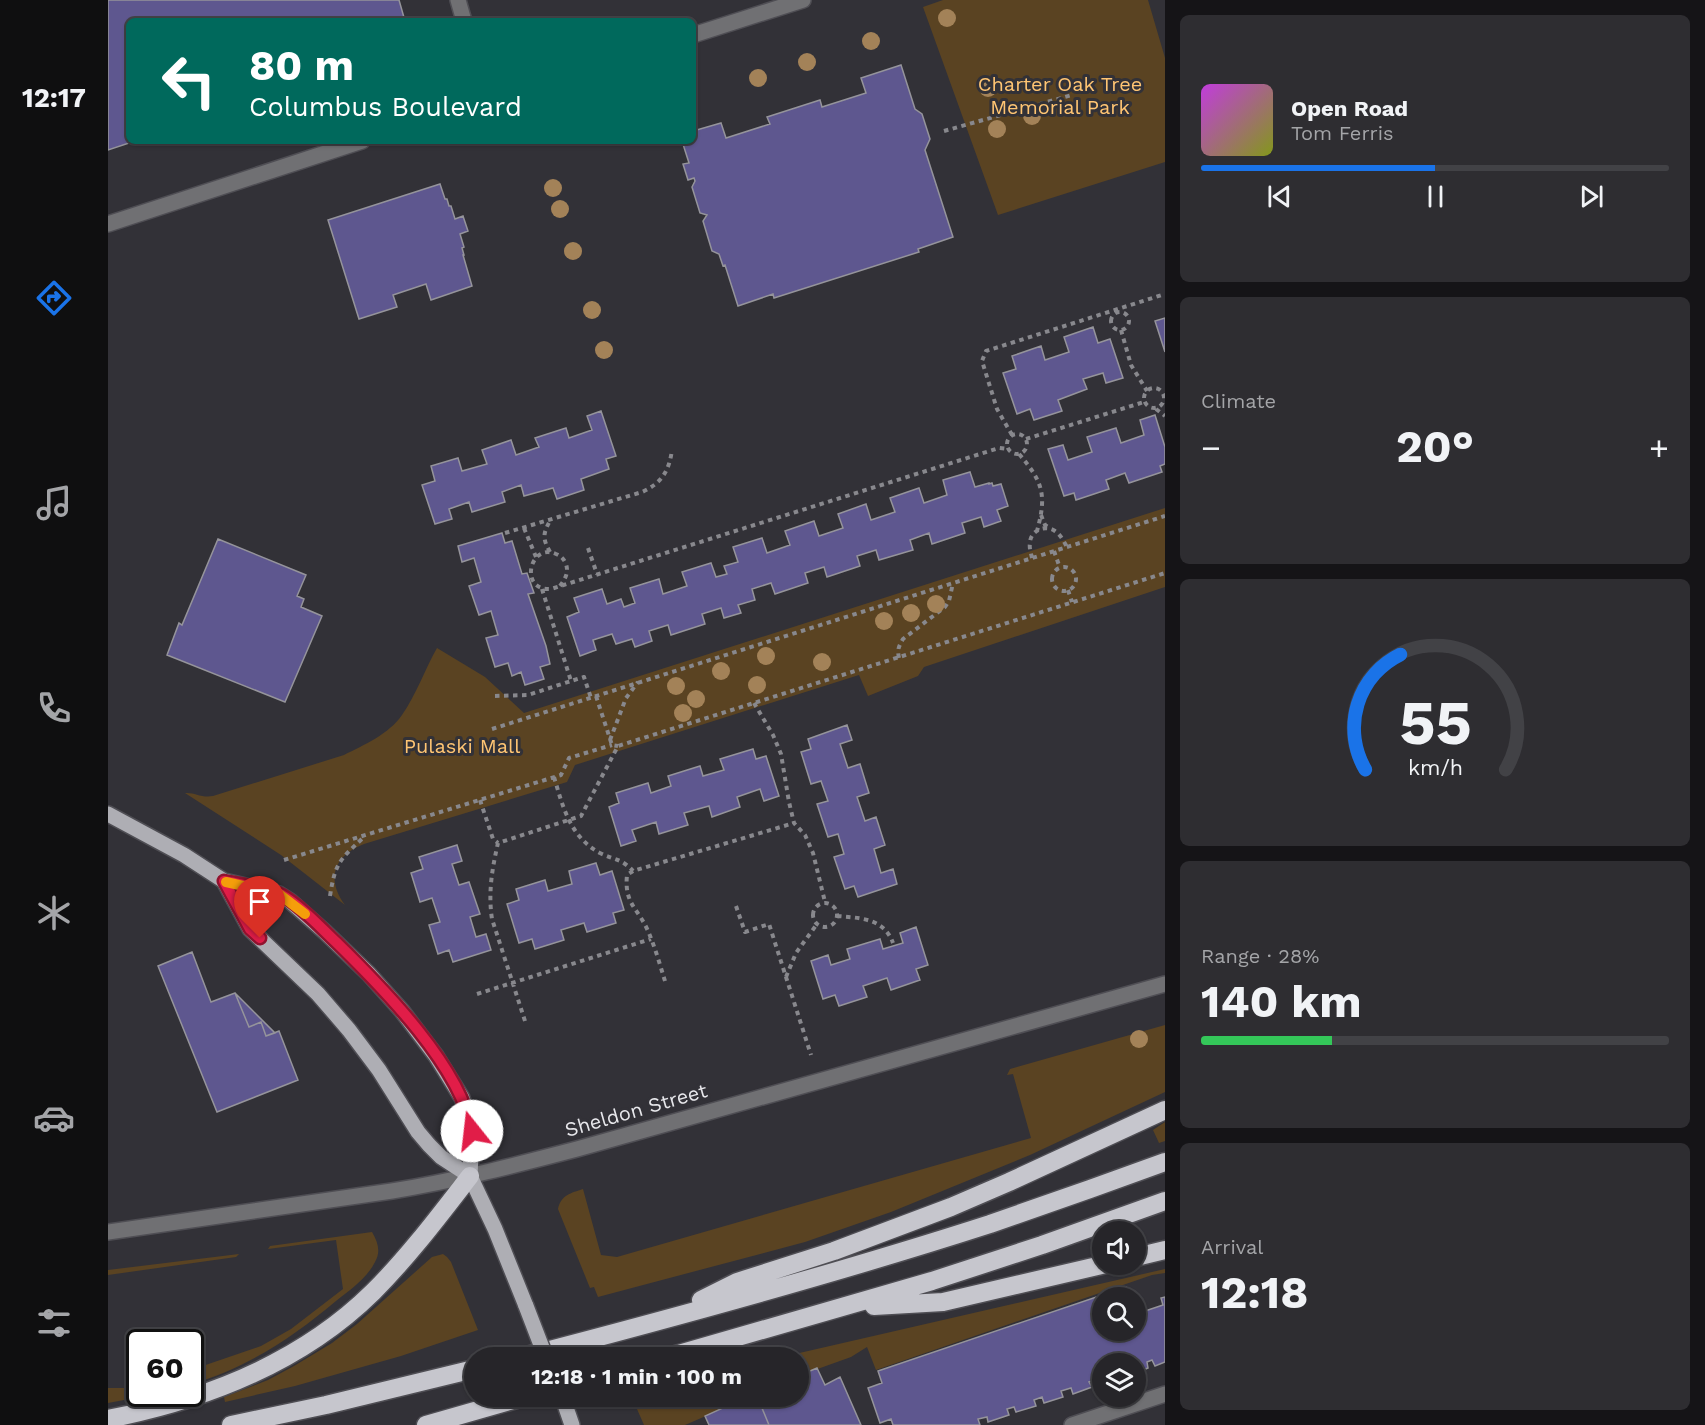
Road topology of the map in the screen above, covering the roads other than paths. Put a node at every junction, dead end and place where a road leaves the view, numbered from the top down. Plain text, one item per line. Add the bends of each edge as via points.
1 (458, 0) edge
2 (803, 0) edge
3 (463, 18) edge
4 (696, 33) edge
5 (353, 144) edge
6 (108, 224) edge
7 (108, 814) edge
8 (224, 881) junction
9 (1165, 984) edge
10 (1165, 1110) edge
11 (1165, 1162) edge
12 (470, 1176) junction
13 (1165, 1201) edge
14 (108, 1232) edge
15 (1165, 1250) edge
16 (1146, 1255) edge
17 (1092, 1267) edge
18 (843, 1307) junction
19 (670, 1317) junction
20 (542, 1347) edge
21 (560, 1347) edge
22 (703, 1347) edge
23 (464, 1371) edge
24 (1165, 1394) edge
25 (489, 1407) edge
26 (566, 1407) edge
27 (108, 1419) edge
28 (231, 1425) edge
29 (426, 1425) edge
30 (573, 1425) edge
31 (1072, 1425) edge

1 - 3 street
2 - 4 street
5 - 6 street
7 - 8 main road
8 - 12 main road via 250,929 344,1023 418,1132 441,1157
8 - 12 main road via 279,894 290,901 361,966 402,1011 462,1098 472,1131
9 - 12 street, Sheldon Street
10 - 19 highway via 951,1207 737,1282
11 - 19 highway via 987,1224
12 - 14 street, Sheldon Street via 350,1198
12 - 20 main road, bridge
12 - 27 highway via 387,1277 322,1333 246,1377 171,1404
13 - 18 highway via 999,1259
15 - 16 highway
17 - 18 highway via 943,1302
18 - 22 highway
19 - 21 highway
23 - 28 highway
24 - 31 street
25 - 29 highway
26 - 30 main road

